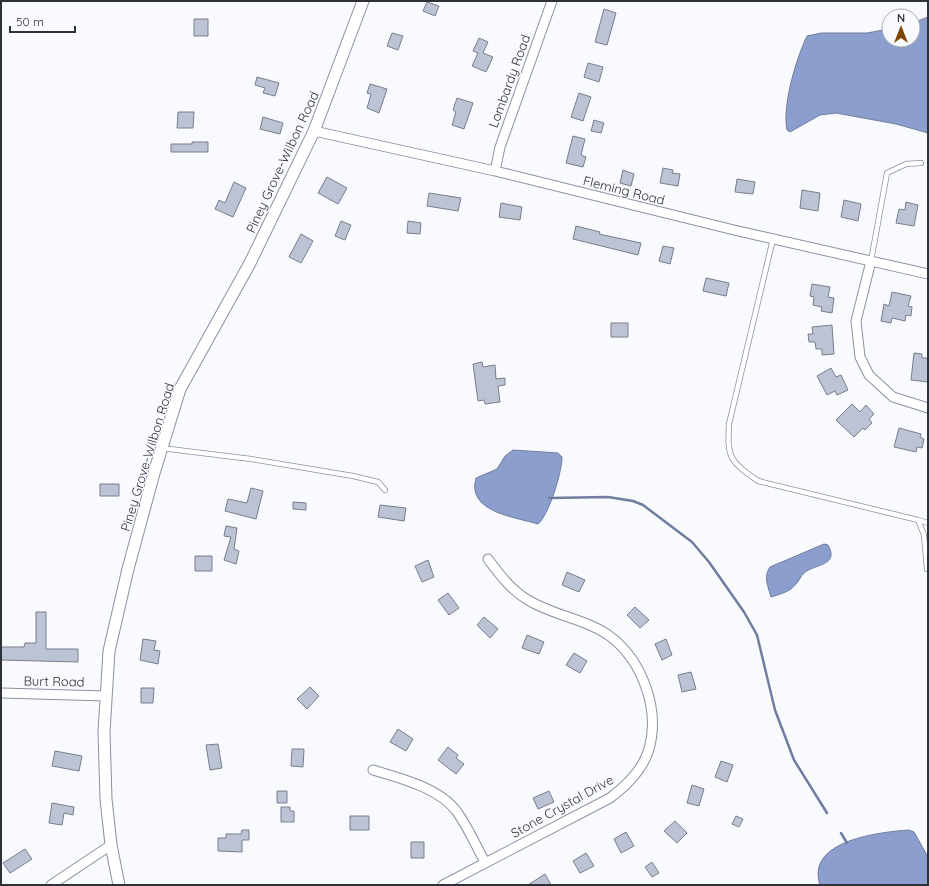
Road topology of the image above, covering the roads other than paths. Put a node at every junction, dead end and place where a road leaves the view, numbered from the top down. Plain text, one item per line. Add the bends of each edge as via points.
1 (363, 1) edge
2 (552, 1) edge
3 (314, 131) junction
4 (921, 163) dead end
5 (495, 171) junction
6 (773, 239) junction
7 (871, 261) junction
8 (928, 274) edge
9 (928, 408) edge
10 (162, 448) junction
11 (385, 490) dead end
12 (918, 520) junction
13 (928, 523) edge
14 (488, 559) dead end
15 (927, 569) dead end
16 (1, 693) edge
17 (106, 696) junction
18 (373, 770) dead end
19 (111, 846) junction
20 (485, 862) junction
21 (51, 885) edge
22 (119, 885) edge
23 (442, 885) edge

1 - 3 street, Piney Grove-Wilbon Road
2 - 5 street, Lombardy Road via 500,146
3 - 5 street, Fleming Road
3 - 10 street, Piney Grove-Wilbon Road via 250,263 180,388
4 - 7 lane via 906,164 887,173
5 - 6 street, Fleming Road
6 - 7 street, Fleming Road
6 - 12 lane via 729,424 728,447 736,465 758,481
7 - 8 street, Fleming Road
7 - 9 street via 856,321 860,357 869,375 893,397
10 - 11 lane via 251,459 353,476 378,482
10 - 17 street, Piney Grove-Wilbon Road via 108,651
12 - 13 lane
12 - 15 lane via 924,535
14 - 20 street, Stone Crystal Drive via 509,586 528,600 589,625 610,637 625,651 645,683 652,720 649,750 628,784 610,798
16 - 17 street, Burt Road
17 - 19 street, Piney Grove-Wilbon Road via 105,766
18 - 20 street via 434,792 456,811
19 - 21 street
19 - 22 street, Piney Grove-Wilbon Road
20 - 23 street, Stone Crystal Drive

